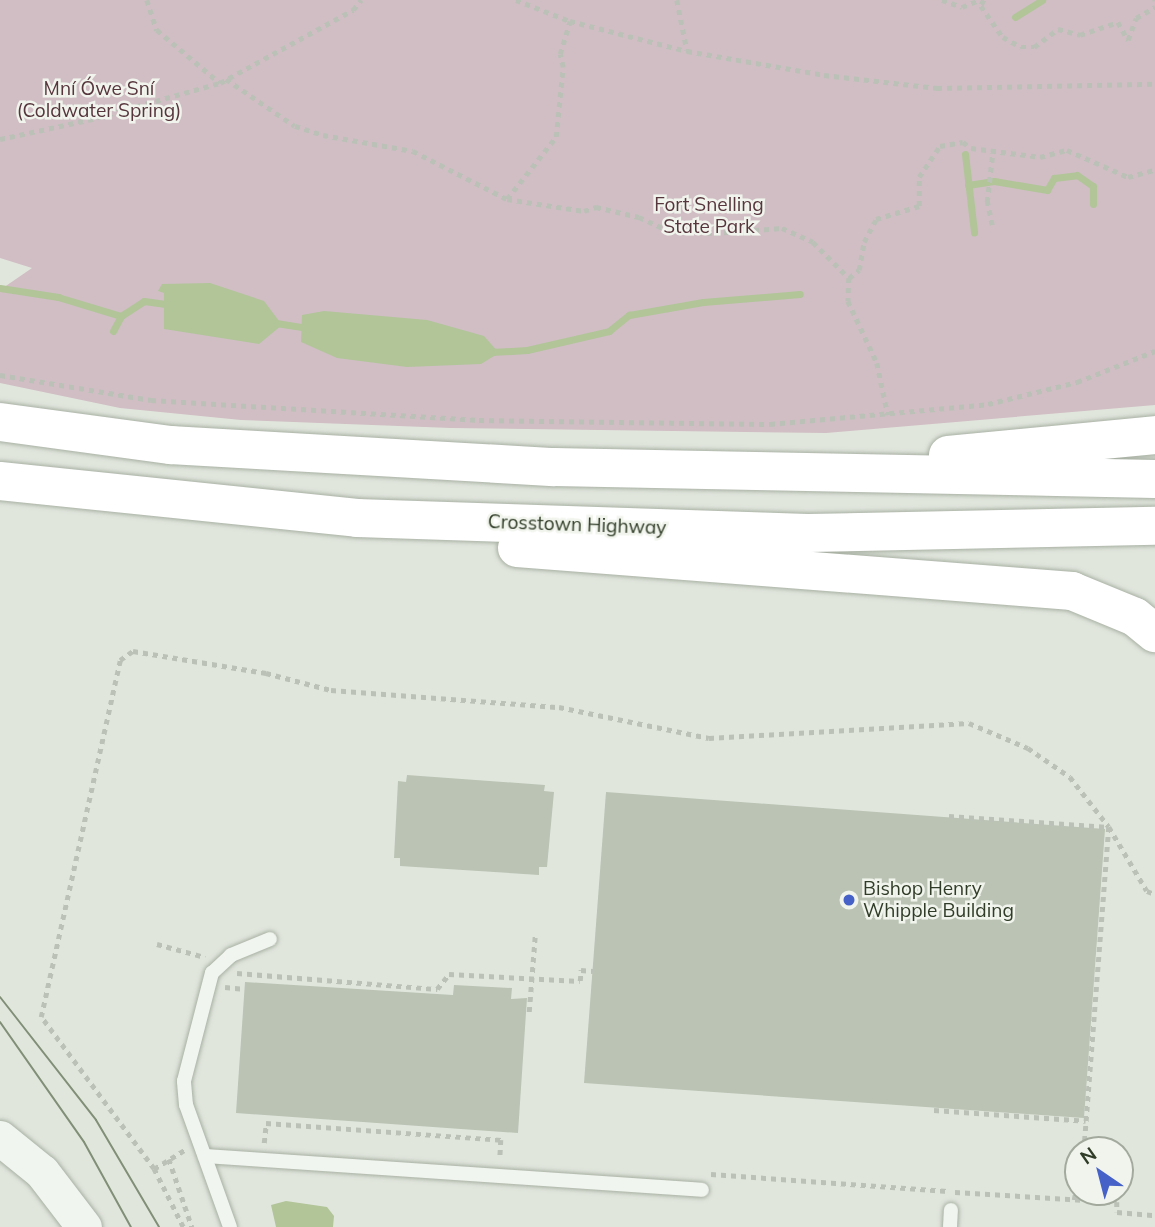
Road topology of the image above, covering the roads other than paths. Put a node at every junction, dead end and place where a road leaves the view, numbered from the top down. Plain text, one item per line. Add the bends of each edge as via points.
1 (0, 405) edge
2 (0, 422) edge
3 (1155, 435) edge
4 (170, 444) junction
5 (1155, 470) edge
6 (849, 471) junction
7 (1055, 477) junction
8 (1155, 479) edge
9 (0, 481) edge
10 (357, 518) junction
11 (1155, 526) edge
12 (1155, 633) edge
13 (270, 939) dead end
14 (0, 1139) edge
15 (205, 1156) junction
16 (702, 1190) dead end
17 (951, 1210) dead end
18 (84, 1227) edge
19 (230, 1227) edge
20 (950, 1227) edge

1 - 4 highway
2 - 4 highway
3 - 6 highway via 979,450
4 - 6 highway via 554,467
5 - 7 highway
6 - 7 highway
7 - 8 highway
9 - 10 highway, Crosstown Highway
10 - 11 highway, Crosstown Highway via 808,533
10 - 12 highway via 446,542 1072,591 1135,617
13 - 15 lane via 219,964 205,988 184,1082 186,1105
14 - 18 street via 42,1172
15 - 16 lane
15 - 19 lane
17 - 20 lane

